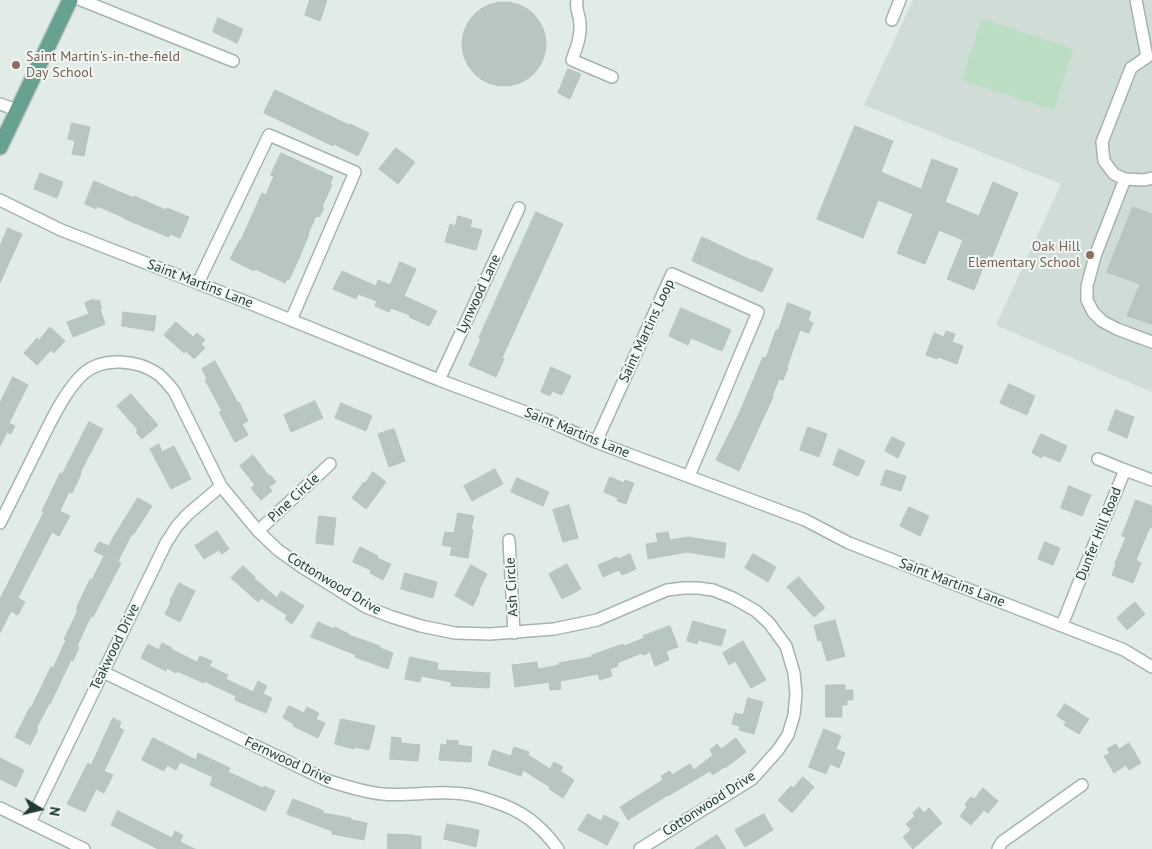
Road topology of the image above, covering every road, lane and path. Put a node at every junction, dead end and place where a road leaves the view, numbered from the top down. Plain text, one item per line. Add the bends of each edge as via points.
1 (70, 0) edge
2 (81, 0) edge
3 (576, 0) edge
4 (900, 0) edge
5 (1136, 0) edge
6 (892, 20) dead end
7 (1150, 59) edge
8 (232, 61) dead end
9 (612, 77) dead end
10 (0, 104) edge
11 (17, 110) junction
12 (0, 146) edge
13 (1152, 178) edge
14 (1125, 179) junction
15 (0, 200) edge
16 (519, 208) dead end
17 (198, 283) junction
18 (291, 320) junction
19 (1152, 342) edge
20 (439, 380) junction
21 (596, 442) junction
22 (1098, 459) dead end
23 (330, 464) dead end
24 (1125, 470) junction
25 (689, 476) junction
26 (1152, 480) edge
27 (221, 486) junction
28 (0, 523) edge
29 (258, 531) junction
30 (509, 540) dead end
31 (1062, 625) junction
32 (514, 633) junction
33 (1152, 667) edge
34 (103, 672) junction
35 (1082, 785) dead end
36 (0, 808) edge
37 (30, 822) junction
38 (84, 849) edge
39 (558, 849) edge
40 (640, 849) edge
41 (998, 849) edge

1 - 11 main road
2 - 8 street
3 - 9 street via 580,35 572,60
4 - 6 street
5 - 7 street
7 - 14 street via 1131,68 1102,142 1104,161 1114,174
10 - 11 street
11 - 12 main road
13 - 14 street
14 - 19 street via 1095,256 1087,286 1087,300 1102,321
15 - 17 street, Saint Martins Lane via 62,230
16 - 20 street, Lynwood Lane
17 - 18 street, Saint Martins Lane
17 - 18 street via 269,135 355,172
18 - 20 street, Saint Martins Lane
20 - 21 street, Saint Martins Lane
21 - 25 street, Saint Martins Lane
21 - 25 street, Saint Martins Loop via 672,274 758,312
22 - 24 street
23 - 29 street, Pine Circle
24 - 26 street, Dunfer Hill Road
24 - 31 street, Dunfer Hill Road
25 - 31 street, Saint Martins Lane via 804,520 849,543
27 - 28 street, Cottonwood Drive via 174,391 164,379 138,365 112,362 85,372 75,383 52,418
27 - 29 street, Cottonwood Drive
27 - 34 street, Teakwood Drive via 188,514 166,543
29 - 32 street, Cottonwood Drive via 302,567 366,607 420,626 455,633
30 - 32 street, Ash Circle
31 - 33 street, Saint Martins Lane via 1124,650
32 - 40 street, Cottonwood Drive via 554,630 597,620 667,590 698,588 713,590 756,611 786,646 796,694 788,735 778,750 752,779
34 - 37 street, Teakwood Drive
34 - 39 street, Fernwood Drive via 326,780 382,794 464,793 504,805 541,828
35 - 41 street via 1002,842
36 - 37 street
37 - 38 street

